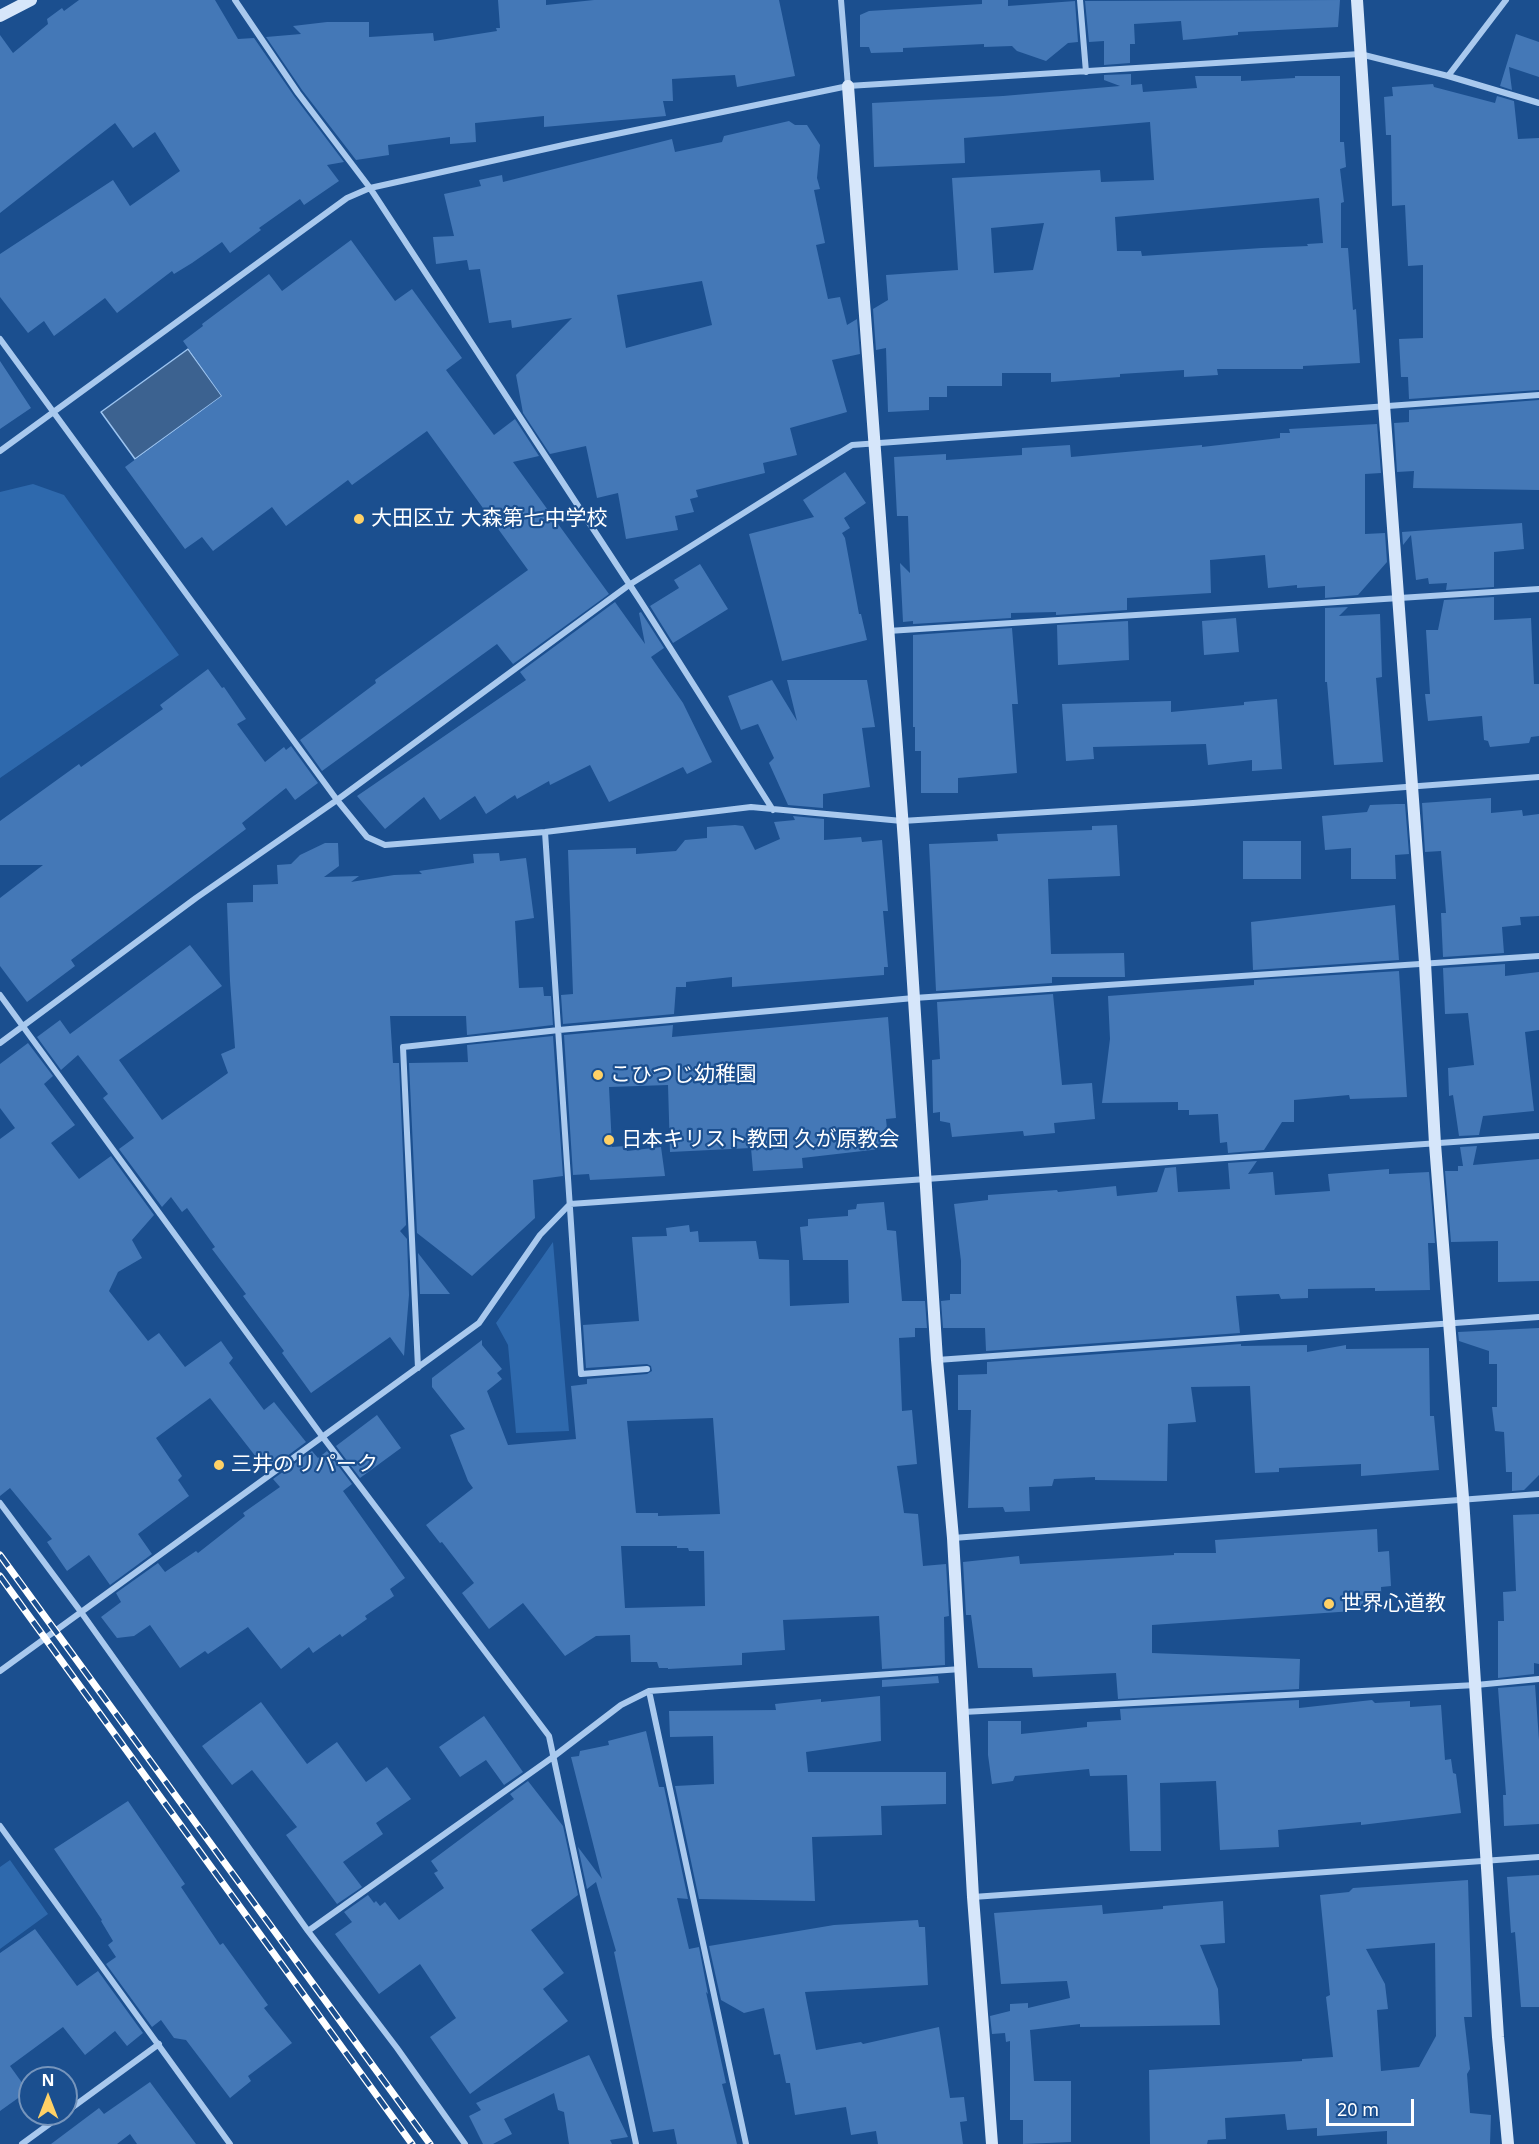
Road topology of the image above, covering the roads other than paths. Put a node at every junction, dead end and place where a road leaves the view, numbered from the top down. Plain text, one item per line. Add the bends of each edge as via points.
1 (31, 0) edge
2 (235, 0) edge
3 (841, 0) edge
4 (1080, 0) edge
5 (1356, 0) edge
6 (1506, 0) edge
7 (0, 16) edge
8 (1360, 54) junction
9 (1086, 72) junction
10 (1448, 76) junction
11 (848, 86) junction
12 (1539, 103) edge
13 (370, 188) junction
14 (0, 339) edge
15 (1539, 395) edge
16 (1384, 405) junction
17 (54, 412) junction
18 (874, 442) junction
19 (0, 451) edge
20 (629, 585) junction
21 (1539, 589) edge
22 (1398, 597) junction
23 (887, 631) junction
24 (1539, 777) edge
25 (1411, 786) junction
26 (337, 800) junction
27 (773, 810) junction
28 (902, 821) junction
29 (545, 832) junction
30 (1539, 956) edge
31 (1425, 963) junction
32 (0, 996) edge
33 (914, 998) junction
34 (22, 1026) junction
35 (559, 1030) junction
36 (0, 1043) edge
37 (1539, 1136) edge
38 (1435, 1144) junction
39 (926, 1179) junction
40 (570, 1204) junction
41 (1539, 1317) edge
42 (1451, 1324) junction
43 (937, 1360) junction
44 (418, 1368) junction
45 (647, 1369) dead end
46 (322, 1436) junction
47 (1539, 1494) edge
48 (1463, 1498) junction
49 (0, 1503) edge
50 (953, 1538) junction
51 (81, 1612) junction
52 (961, 1669) junction
53 (0, 1671) edge
54 (1539, 1679) edge
55 (1476, 1685) junction
56 (649, 1691) junction
57 (963, 1712) junction
58 (553, 1757) junction
59 (0, 1826) edge
60 (1539, 1857) edge
61 (1487, 1861) junction
62 (973, 1897) junction
63 (308, 1931) junction
64 (159, 2044) junction
65 (78, 2103) edge
66 (47, 2126) edge
67 (22, 2144) edge
68 (230, 2144) edge
69 (465, 2144) edge
70 (636, 2144) edge
71 (746, 2144) edge
72 (992, 2144) edge
73 (1508, 2144) edge

1 - 7 street
2 - 13 street via 298,93
3 - 11 street
4 - 9 street
5 - 8 street
6 - 10 street
8 - 9 street
8 - 10 street
8 - 16 street
9 - 11 street
10 - 12 street
11 - 13 street
11 - 18 street
13 - 17 street via 347,198
13 - 20 street
14 - 17 street
15 - 16 street
16 - 18 street
16 - 22 street
17 - 19 street
17 - 26 street
18 - 20 street via 852,445
18 - 23 street
20 - 26 street
20 - 27 street
21 - 22 street
22 - 23 street
22 - 25 street
23 - 28 street
24 - 25 street
25 - 28 street
25 - 31 street
26 - 29 street via 367,837 385,845
26 - 34 street
27 - 28 street
27 - 29 street via 751,807
28 - 33 street
29 - 35 street
30 - 31 street
31 - 33 street
31 - 38 street
32 - 34 street
33 - 35 street
33 - 39 street
34 - 36 street
34 - 46 street
35 - 40 street
35 - 44 street via 403,1047
37 - 38 street
38 - 39 street
38 - 42 street
39 - 40 street
39 - 43 street
40 - 44 street via 540,1235 479,1323
40 - 45 street via 581,1374
41 - 42 street
42 - 43 street
42 - 48 street
43 - 50 street
44 - 46 street
46 - 51 street
46 - 58 street via 549,1736
47 - 48 street
48 - 50 street
48 - 55 street
49 - 51 street
50 - 52 street
51 - 53 street
51 - 63 street
52 - 56 street
52 - 57 street
54 - 55 street
55 - 57 street
55 - 61 street
56 - 58 street via 621,1705
56 - 71 street
57 - 62 street
58 - 63 street
58 - 70 street
59 - 64 street
60 - 61 street
61 - 62 street
61 - 73 street
62 - 72 street
63 - 69 street via 398,2048
64 - 65 street
64 - 68 street
66 - 67 street

